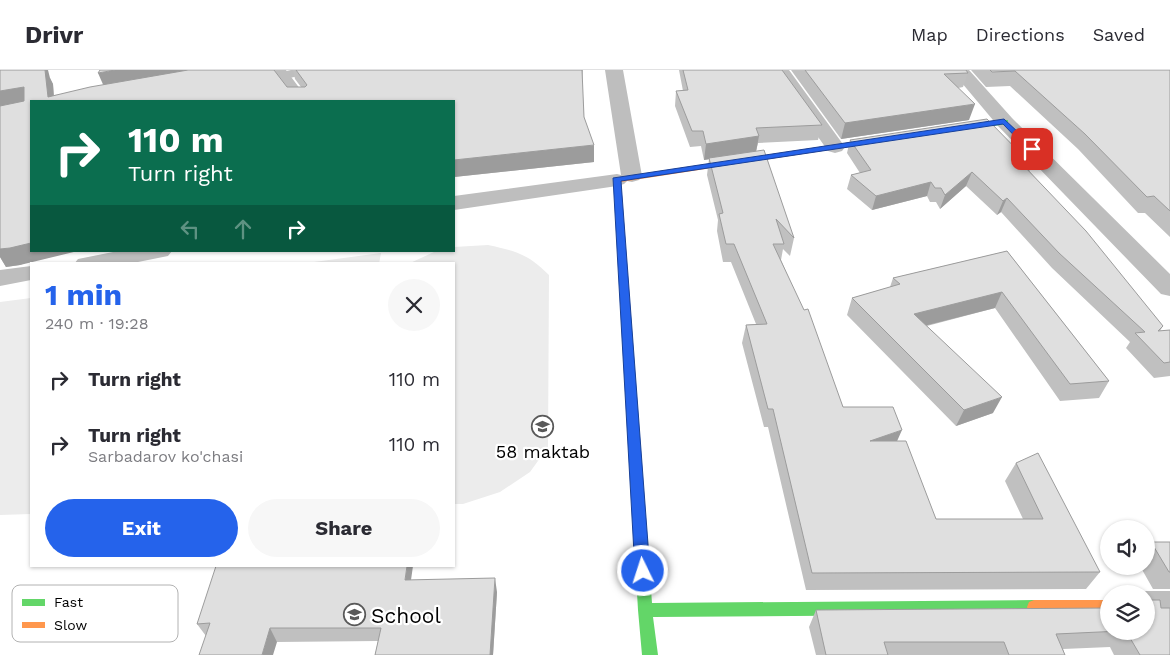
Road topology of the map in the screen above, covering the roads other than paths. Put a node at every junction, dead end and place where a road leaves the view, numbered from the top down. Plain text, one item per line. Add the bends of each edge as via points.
1 (362, 70) edge
2 (614, 70) edge
3 (780, 70) edge
4 (960, 70) edge
5 (279, 73) edge
6 (299, 100) edge
7 (1004, 122) junction
8 (948, 130) edge
9 (901, 137) edge
10 (834, 147) junction
11 (624, 178) junction
12 (455, 203) edge
13 (154, 252) edge
14 (97, 262) edge
15 (30, 273) edge
16 (0, 278) edge
17 (1170, 288) edge
18 (1100, 606) edge
19 (1155, 607) edge
20 (1170, 607) edge
21 (645, 610) junction
22 (650, 655) edge

1 - 5 lane
2 - 11 street
3 - 10 street
4 - 7 street
5 - 6 street
7 - 8 street
7 - 17 street
9 - 10 street
10 - 11 street
11 - 12 street
11 - 21 street
13 - 14 street
15 - 16 street
18 - 21 street
19 - 20 street
21 - 22 street

